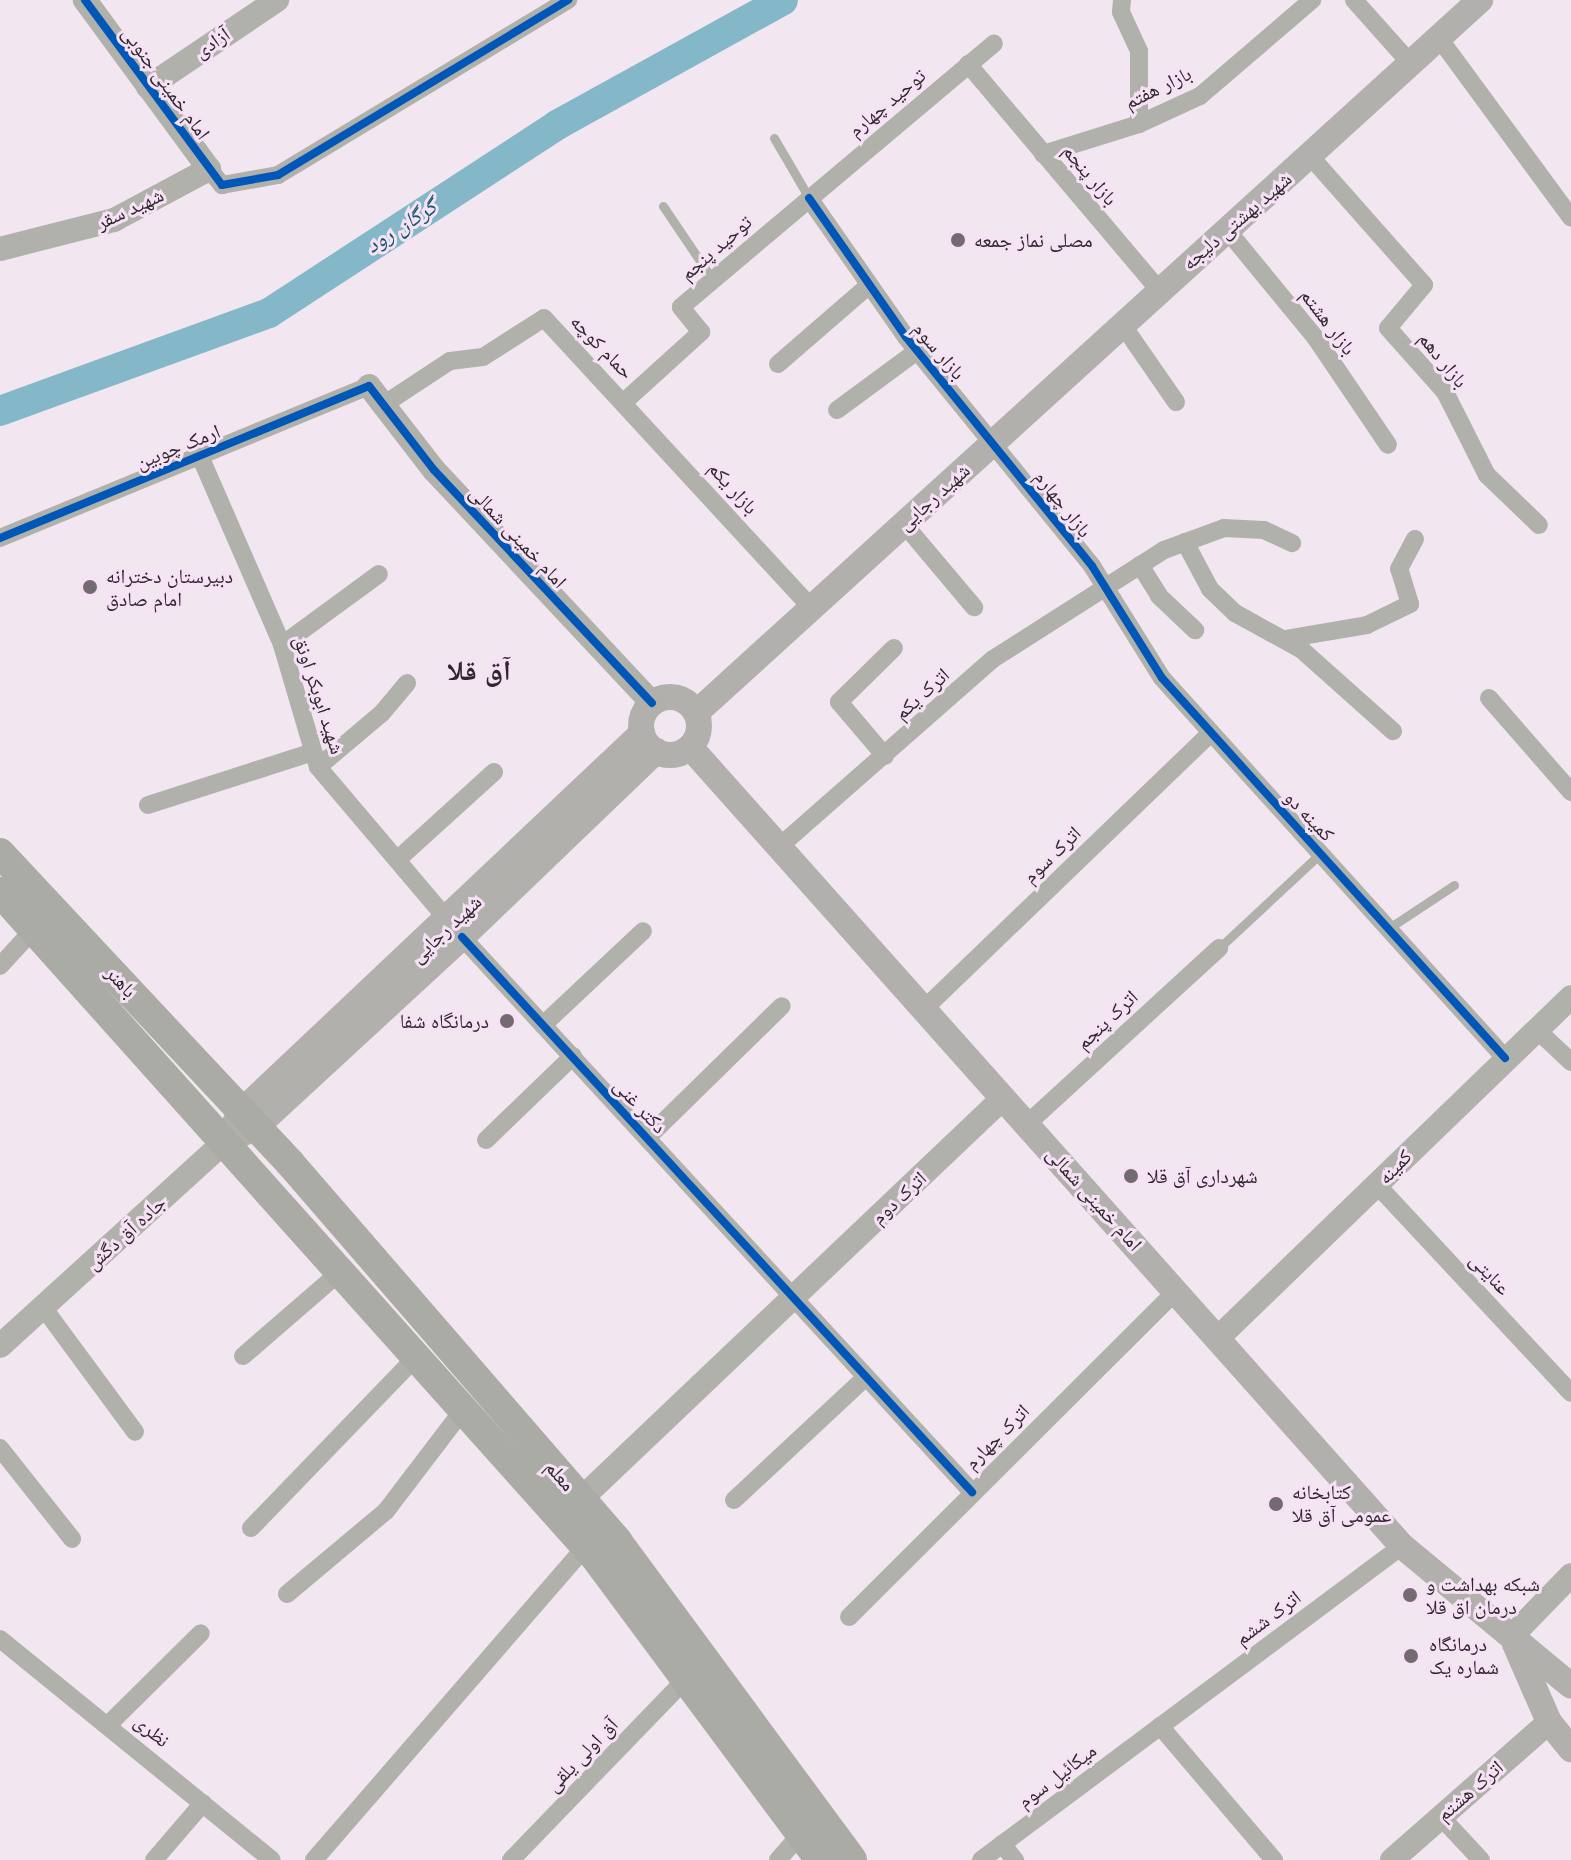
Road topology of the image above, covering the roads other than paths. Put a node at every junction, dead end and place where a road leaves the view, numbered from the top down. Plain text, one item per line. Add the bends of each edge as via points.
1 (85, 0) edge
2 (568, 0) edge
3 (1122, 0) edge
4 (1312, 0) edge
5 (1354, 0) edge
6 (1480, 0) edge
7 (273, 1) edge
8 (1439, 38) junction
9 (994, 43) dead end
10 (968, 64) junction
11 (1411, 64) junction
12 (148, 87) junction
13 (1139, 124) junction
14 (774, 138) dead end
15 (1043, 154) junction
16 (1310, 156) junction
17 (215, 177) junction
18 (809, 198) junction
19 (663, 206) dead end
20 (1571, 218) edge
21 (1227, 230) junction
22 (0, 249) edge
23 (713, 280) junction
24 (867, 287) junction
25 (1159, 290) junction
26 (1122, 324) junction
27 (917, 351) junction
28 (778, 364) dead end
29 (376, 395) junction
30 (625, 401) junction
31 (1176, 402) dead end
32 (837, 410) dead end
33 (995, 442) junction
34 (1388, 445) dead end
35 (200, 456) junction
36 (904, 524) junction
37 (1539, 525) dead end
38 (0, 538) edge
39 (1415, 539) dead end
40 (1185, 542) junction
41 (1292, 543) dead end
42 (1140, 565) junction
43 (379, 574) dead end
44 (1102, 587) junction
45 (810, 606) junction
46 (974, 607) dead end
47 (1195, 630) dead end
48 (1285, 639) junction
49 (282, 645) junction
50 (894, 648) dead end
51 (407, 683) dead end
52 (1489, 698) dead end
53 (652, 703) junction
54 (696, 713) junction
55 (1393, 731) dead end
56 (1209, 735) junction
57 (649, 742) junction
58 (690, 747) junction
59 (885, 756) junction
60 (316, 760) junction
61 (494, 772) dead end
62 (1571, 792) edge
63 (148, 805) dead end
64 (780, 846) junction
65 (1322, 852) junction
66 (0, 853) edge
67 (397, 860) junction
68 (1454, 885) dead end
69 (0, 892) edge
70 (453, 927) junction
71 (1389, 928) junction
72 (34, 929) junction
73 (643, 931) dead end
74 (1219, 948) joint
75 (0, 966) edge
76 (1571, 997) edge
77 (782, 1006) dead end
78 (925, 1008) junction
79 (543, 1025) junction
80 (1536, 1029) junction
81 (573, 1056) junction
82 (1505, 1058) junction
83 (1571, 1062) edge
84 (1003, 1098) junction
85 (248, 1119) junction
86 (1026, 1125) junction
87 (648, 1137) junction
88 (486, 1140) dead end
89 (224, 1142) junction
90 (1377, 1185) junction
91 (340, 1272) junction
92 (1177, 1290) junction
93 (794, 1297) junction
94 (43, 1307) junction
95 (1219, 1337) junction
96 (0, 1346) edge
97 (243, 1356) dead end
98 (416, 1357) junction
99 (866, 1377) junction
100 (1571, 1393) edge
101 (463, 1410) junction
102 (135, 1432) dead end
103 (0, 1448) edge
104 (972, 1492) junction
105 (580, 1500) junction
106 (734, 1500) dead end
107 (251, 1528) dead end
108 (72, 1539) dead end
109 (1402, 1546) junction
110 (599, 1548) junction
111 (1571, 1575) edge
112 (287, 1594) dead end
113 (849, 1617) dead end
114 (201, 1633) dead end
115 (1511, 1637) junction
116 (0, 1639) edge
117 (685, 1680) junction
118 (1571, 1686) edge
119 (1549, 1722) junction
120 (109, 1724) junction
121 (1160, 1726) junction
122 (1571, 1749) edge
123 (203, 1803) junction
124 (1440, 1816) junction
125 (801, 1834) junction
126 (1002, 1844) junction
127 (154, 1860) edge
128 (272, 1860) edge
129 (314, 1860) edge
130 (511, 1860) edge
131 (778, 1860) edge
132 (820, 1860) edge
133 (852, 1860) edge
134 (981, 1860) edge
135 (1015, 1860) edge
136 (1274, 1860) edge
137 (1392, 1860) edge
138 (1481, 1860) edge

1 - 12 street, امام خمینی جنوبی
2 - 17 street via 278,175
3 - 13 street via 1121,12 1139,51
4 - 13 street, بازار هفتم via 1200,96
5 - 11 street
6 - 8 main road, شهید بهشتی دلیجه
7 - 12 street, آزادی
8 - 11 main road, شهید بهشتی دلیجه
8 - 20 street
9 - 10 street, توحید چهارم
10 - 15 street, بازار پنجم
10 - 18 street, توحید چهارم
11 - 16 main road, شهید بهشتی دلیجه
12 - 17 street, امام خمینی جنوبی
13 - 15 street, بازار هفتم
14 - 18 lane
15 - 25 street, بازار پنجم
16 - 21 main road, شهید بهشتی دلیجه
16 - 37 street, بازار دهم via 1424,285 1388,328 1445,392 1487,475
17 - 22 street, شهید سقر via 114,220
18 - 23 street, توحید پنجم
18 - 24 street, بازار سوم
19 - 23 lane
21 - 25 main road, شهید بهشتی دلیجه
21 - 34 street, بازار هشتم via 1315,337
23 - 30 street, توحید پنجم via 681,307 701,332
24 - 27 street, بازار سوم
24 - 28 street
25 - 26 main road, شهید بهشتی دلیجه
26 - 31 street
26 - 33 main road, شهید بهشتی دلیجه
27 - 32 street
27 - 33 street, بازار سوم
29 - 30 street, حمام کوچه via 450,361 483,357 544,318
29 - 35 street, ارمک چوبین
29 - 53 street, امام خمینی شمالی via 434,470
30 - 45 street, بازار یکم
33 - 36 main road, شهید رجایی
33 - 44 street, بازار چهارم
35 - 38 street, ارمک چوبین
35 - 49 street, شهید ابوبکر اونق
36 - 45 main road, شهید رجایی
36 - 46 street
39 - 48 street via 1399,569 1410,604 1367,625
40 - 41 street, اترک یکم via 1224,528 1264,530
40 - 42 street, اترک یکم
40 - 48 street via 1210,589 1235,613
42 - 44 street, اترک یکم
42 - 47 street via 1159,596
43 - 49 street
44 - 56 street, کمینه دو via 1162,678
44 - 59 street, اترک یکم via 993,659
45 - 54 main road, شهید رجایی
48 - 55 street
49 - 60 street, شهید ابوبکر اونق
50 - 59 street via 839,702
51 - 60 street via 382,713
52 - 62 street
53 - 54 main road via 681,699
53 - 57 main road via 641,722
54 - 58 main road via 699,731
56 - 65 street, کمینه دو
56 - 78 street, اترک سوم
57 - 58 main road via 680,753
57 - 70 main road, شهید رجایی
58 - 64 main road, امام خمینی شمالی
59 - 64 street, اترک یکم
60 - 63 street
60 - 67 street, شهید ابوبکر اونق
61 - 67 street
64 - 78 main road, امام خمینی شمالی
65 - 71 street, کمینه دو
65 - 74 lane
66 - 85 main road, باهنر
67 - 70 street, شهید ابوبکر اونق
68 - 71 lane
69 - 72 main road, باهنر
70 - 79 street, دکتر غنی
70 - 85 main road, شهید رجایی
71 - 82 street, کمینه دو
72 - 75 street
72 - 89 main road, باهنر
73 - 79 street
74 - 86 street, اترک پنجم
76 - 80 street, کمینه
77 - 87 street
78 - 84 main road, امام خمینی شمالی
79 - 81 street, دکتر غنی
80 - 82 street, کمینه
80 - 83 street
81 - 87 street, دکتر غنی
81 - 88 street
82 - 90 street, کمینه
84 - 86 main road, امام خمینی شمالی
84 - 93 street, اترک دوم
85 - 89 main road, شهید رجایی
85 - 105 main road, معلم
86 - 92 main road, امام خمینی شمالی
87 - 93 street, دکتر غنی
89 - 91 main road, معلم
89 - 94 street, جاده آق دگش
90 - 95 street, کمینه
90 - 100 street, عنایتی
91 - 97 street
91 - 98 main road, معلم
92 - 95 main road, امام خمینی شمالی
92 - 104 street, اترک چهارم
93 - 99 street, دکتر غنی
93 - 105 street, اترک دوم
94 - 96 street, جاده آق دگش
94 - 102 street
95 - 109 main road, امام خمینی شمالی
98 - 101 main road, معلم
98 - 107 street
99 - 104 street, دکتر غنی
99 - 106 street
101 - 110 main road, معلم
101 - 112 street via 386,1511
103 - 108 street
104 - 113 street, اترک چهارم
105 - 110 main road, معلم
109 - 115 main road, امام خمینی شمالی
109 - 121 street, اترک ششم
110 - 117 main road, معلم
110 - 129 street
110 - 133 main road, معلم
111 - 115 street
114 - 120 street
115 - 118 main road, امام خمینی شمالی
115 - 119 main road, امام خمینی شمالی
116 - 120 street, نظری
117 - 125 main road, معلم
117 - 130 street, آق اولی یلقی
119 - 122 main road, امام خمینی شمالی
119 - 124 street, اترک هشتم
120 - 123 street, نظری
121 - 126 street, میکائیل سوم
121 - 136 street
123 - 127 street
123 - 128 street, نظری
124 - 137 street, اترک هشتم
124 - 138 street
125 - 131 street
125 - 132 main road, معلم
126 - 134 street, میکائیل سوم
126 - 135 street

